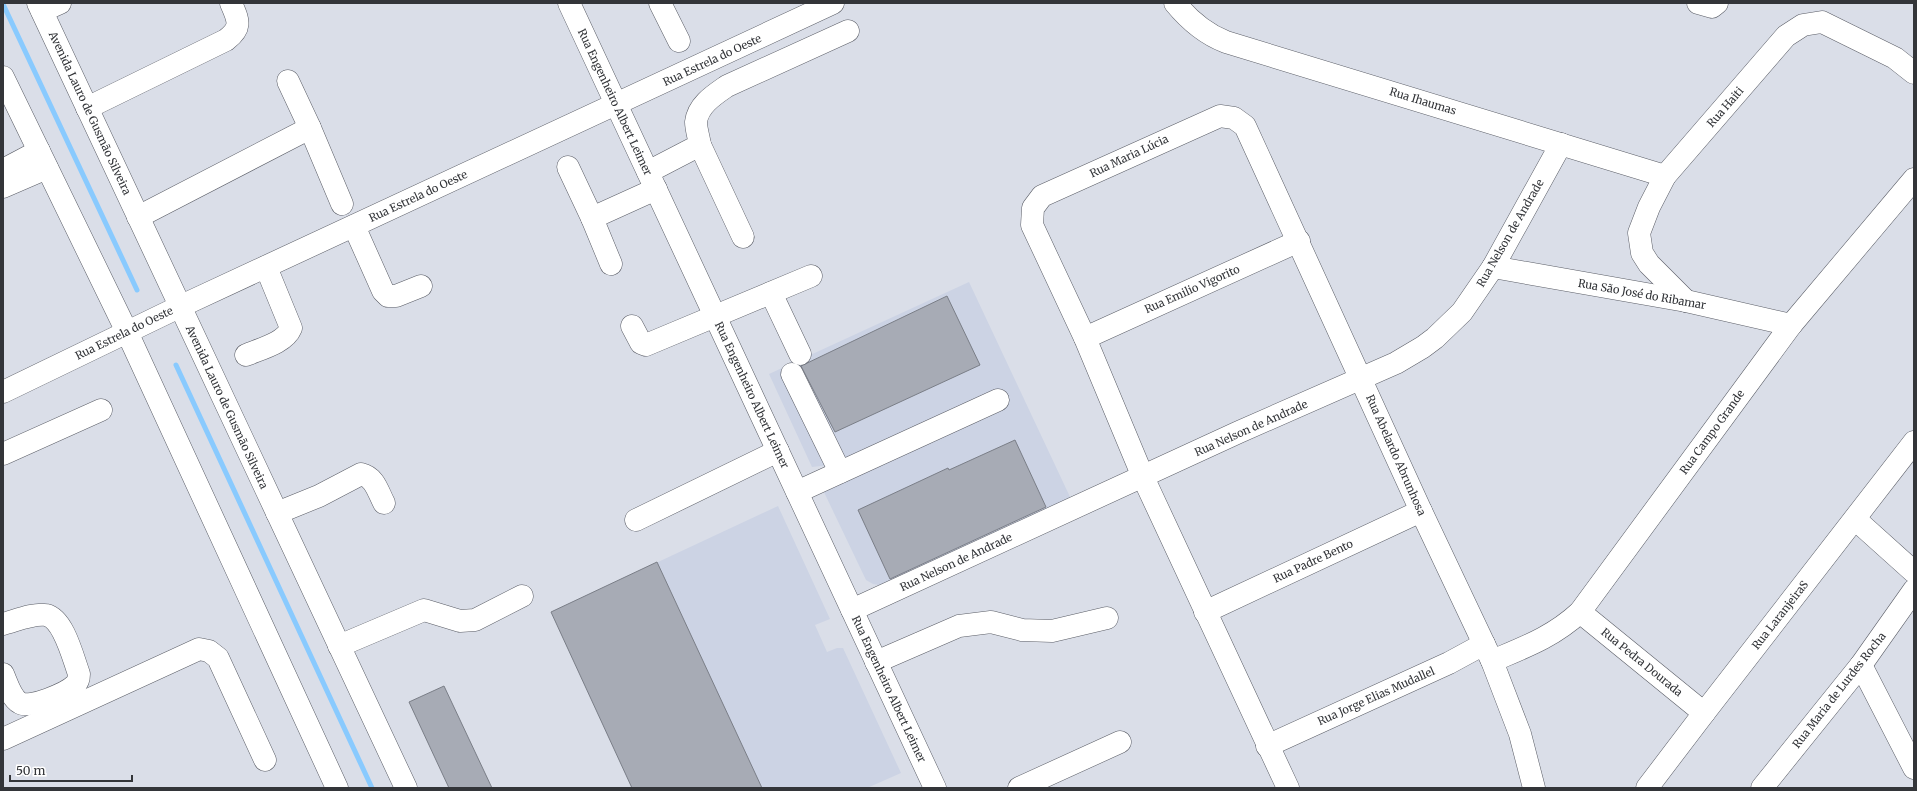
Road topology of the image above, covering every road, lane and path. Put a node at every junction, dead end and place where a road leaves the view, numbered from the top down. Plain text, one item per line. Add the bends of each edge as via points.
1 (231, 3) edge
2 (569, 3) edge
3 (660, 3) edge
4 (834, 3) edge
5 (1698, 3) edge
6 (1717, 3) edge
7 (47, 6) edge
8 (1181, 10) edge
9 (848, 31) dead end
10 (680, 41) dead end
11 (1914, 74) edge
12 (3, 77) edge
13 (288, 81) dead end
14 (616, 104) junction
15 (87, 108) junction
16 (1245, 126) joint
17 (310, 128) junction
18 (1561, 144) junction
19 (700, 145) junction
20 (43, 160) junction
21 (568, 167) dead end
22 (3, 170) edge
23 (1665, 176) junction
24 (1914, 179) edge
25 (652, 181) junction
26 (3, 187) edge
27 (342, 204) dead end
28 (138, 217) junction
29 (592, 218) junction
30 (354, 226) junction
31 (743, 237) dead end
32 (1299, 241) junction
33 (611, 264) dead end
34 (266, 267) junction
35 (1493, 267) junction
36 (811, 276) dead end
37 (421, 286) dead end
38 (771, 293) junction
39 (1686, 301) junction
40 (179, 307) junction
41 (715, 316) junction
42 (1791, 325) junction
43 (632, 326) dead end
44 (127, 332) junction
45 (1085, 338) junction
46 (800, 354) dead end
47 (246, 355) dead end
48 (792, 374) dead end
49 (1361, 378) junction
50 (3, 392) edge
51 (998, 400) dead end
52 (101, 410) dead end
53 (1914, 442) edge
54 (778, 451) junction
55 (3, 454) edge
56 (840, 472) junction
57 (1143, 477) junction
58 (797, 492) junction
59 (384, 503) dead end
60 (1422, 511) junction
61 (277, 512) junction
62 (1855, 519) junction
63 (636, 520) dead end
64 (1914, 572) edge
65 (1914, 590) edge
66 (522, 596) dead end
67 (852, 610) junction
68 (1205, 612) junction
69 (1580, 612) junction
70 (1107, 618) dead end
71 (3, 624) edge
72 (339, 646) junction
73 (1488, 652) junction
74 (876, 662) junction
75 (1860, 665) junction
76 (3, 674) edge
77 (1704, 712) junction
78 (3, 739) edge
79 (1120, 742) dead end
80 (1267, 746) junction
81 (265, 760) dead end
82 (1914, 768) edge
83 (1528, 786) edge
84 (337, 788) edge
85 (406, 788) edge
86 (935, 788) edge
87 (1019, 788) edge
88 (1288, 788) edge
89 (1647, 788) edge
90 (1762, 788) edge

1 - 15 street via 238,21 235,33 226,40
2 - 14 street, Rua Engenheiro Albert Leimer
3 - 10 street
4 - 14 street, Rua Estrela do Oeste
5 - 6 street via 1712,7
7 - 15 street, Avenida Lauro de Gusmão Silveira
8 - 18 street, Rua Ihaumas via 1209,34 1226,42
9 - 19 street via 727,86 713,96 703,106 696,122
11 - 23 street, Rua Haiti via 1895,58 1822,22 1803,25 1786,36
12 - 20 street
13 - 17 street
14 - 25 street, Rua Engenheiro Albert Leimer
14 - 30 street, Rua Estrela do Oeste
15 - 28 street, Avenida Lauro de Gusmão Silveira
16 - 32 street, Rua Abelardo Abrunhosa
16 - 45 street, Rua Maria Lúcia via 1234,118 1220,116 1042,196 1033,208 1032,225
17 - 27 street
17 - 28 street
18 - 23 street, Rua Ihaumas
18 - 35 street, Rua Nelson de Andrade
19 - 25 street
19 - 31 street
20 - 22 street
20 - 26 street
20 - 44 street
21 - 29 street
23 - 39 street, Rua Haiti via 1639,233 1640,245 1649,264
24 - 42 street, Rua Campo Grande
25 - 29 street
25 - 41 street, Rua Engenheiro Albert Leimer
28 - 40 street, Avenida Lauro de Gusmão Silveira
29 - 33 street
30 - 34 street, Rua Estrela do Oeste
30 - 37 street via 383,292 388,296 396,296
32 - 45 street, Rua Emilio Vigorito
32 - 49 street, Rua Abelardo Abrunhosa
34 - 40 street, Rua Estrela do Oeste
34 - 47 street via 291,328 289,334 283,338
35 - 39 street, Rua São José do Ribamar
35 - 49 street, Rua Nelson de Andrade via 1462,312 1436,338 1411,355
36 - 38 street
38 - 41 street
38 - 46 street
39 - 42 street, Rua São José do Ribamar
40 - 44 street, Rua Estrela do Oeste
40 - 61 street, Avenida Lauro de Gusmão Silveira
41 - 43 street via 646,345 641,342
41 - 54 street, Rua Engenheiro Albert Leimer
42 - 69 street, Rua Campo Grande
44 - 50 street, Rua Estrela do Oeste
44 - 84 street
45 - 57 street
48 - 56 street
49 - 57 street, Rua Nelson de Andrade
49 - 60 street, Rua Abelardo Abrunhosa
51 - 56 street
52 - 55 street
53 - 62 street, Rua LaranjeiraS
54 - 58 street, Rua Engenheiro Albert Leimer
54 - 63 street
56 - 58 street
57 - 67 street, Rua Nelson de Andrade
57 - 68 street
58 - 67 street, Rua Engenheiro Albert Leimer
59 - 61 street via 373,481 367,475 361,474 319,496
60 - 68 street, Rua Padre Bento
60 - 73 street, Rua Abelardo Abrunhosa
61 - 72 street, Avenida Lauro de Gusmão Silveira
62 - 64 street
62 - 77 street, Rua LaranjeiraS
65 - 75 street, Rua Maria de Lurdes Rocha
66 - 72 street via 474,620 460,620 424,610
67 - 74 street, Rua Engenheiro Albert Leimer
68 - 80 street
69 - 73 street, Rua Campo Grande via 1543,640
69 - 77 street, Rua Pedra Dourada
70 - 74 street via 1052,631 1022,630 990,622 959,626
71 - 76 street via 45,615 52,618 62,630 79,678 74,686 28,706 15,699
72 - 85 street, Avenida Lauro de Gusmão Silveira
73 - 80 street, Rua Jorge Elias Mudallel via 1449,663
73 - 83 street, Rua Abelardo Abrunhosa via 1520,734
74 - 86 street, Rua Engenheiro Albert Leimer
75 - 82 street
75 - 90 street, Rua Maria de Lurdes Rocha
77 - 89 street, Rua LaranjeiraS
78 - 81 street via 199,649 209,651 218,658
79 - 87 street
80 - 88 street

